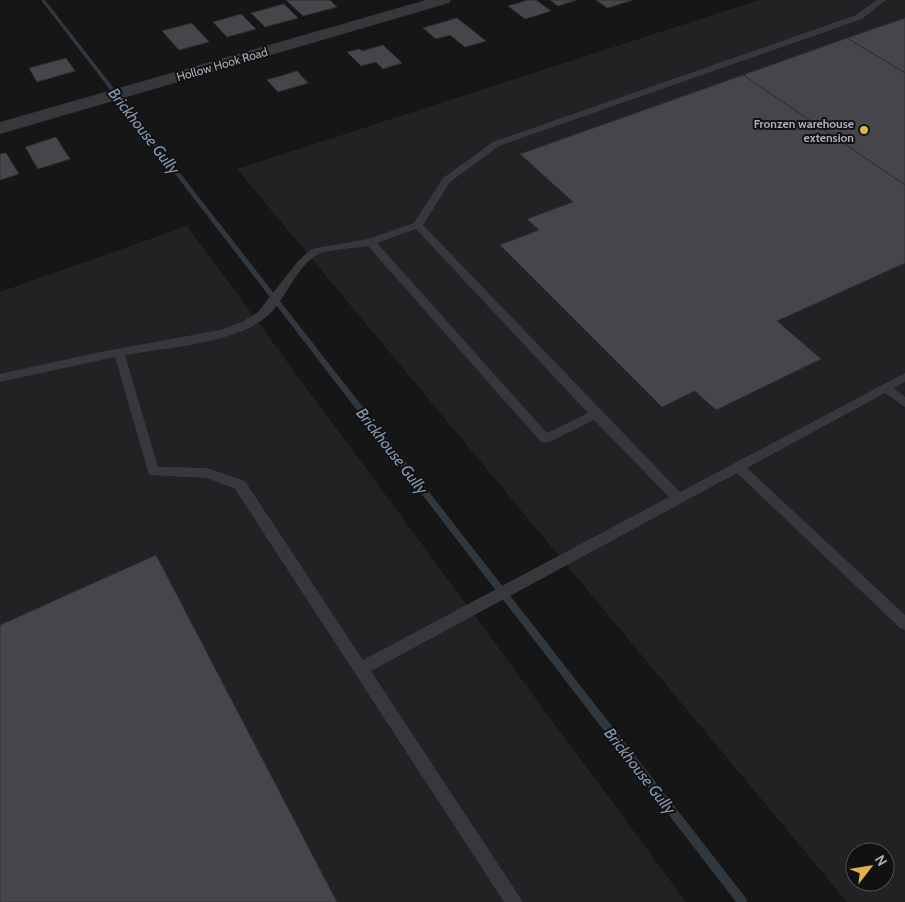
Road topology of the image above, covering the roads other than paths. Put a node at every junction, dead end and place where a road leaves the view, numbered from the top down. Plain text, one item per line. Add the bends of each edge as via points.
1 (443, 0) edge
2 (882, 0) edge
3 (0, 128) edge
4 (418, 225) junction
5 (370, 242) junction
6 (119, 353) junction
7 (905, 377) edge
8 (0, 378) edge
9 (885, 387) junction
10 (905, 403) edge
11 (596, 414) junction
12 (737, 466) junction
13 (678, 498) junction
14 (905, 624) edge
15 (361, 669) junction
16 (514, 902) edge

1 - 3 street, Hollow Hook Road
2 - 4 lane via 859,16 496,144 446,180
4 - 5 lane
4 - 11 lane
5 - 6 lane via 316,251 302,263 262,315 246,325 222,334
5 - 11 lane via 544,439
6 - 8 lane
6 - 15 lane via 152,472 197,470 220,474 240,485
7 - 9 lane
9 - 10 lane
9 - 12 lane
11 - 13 lane
12 - 13 lane
12 - 14 lane
13 - 15 lane
15 - 16 lane

